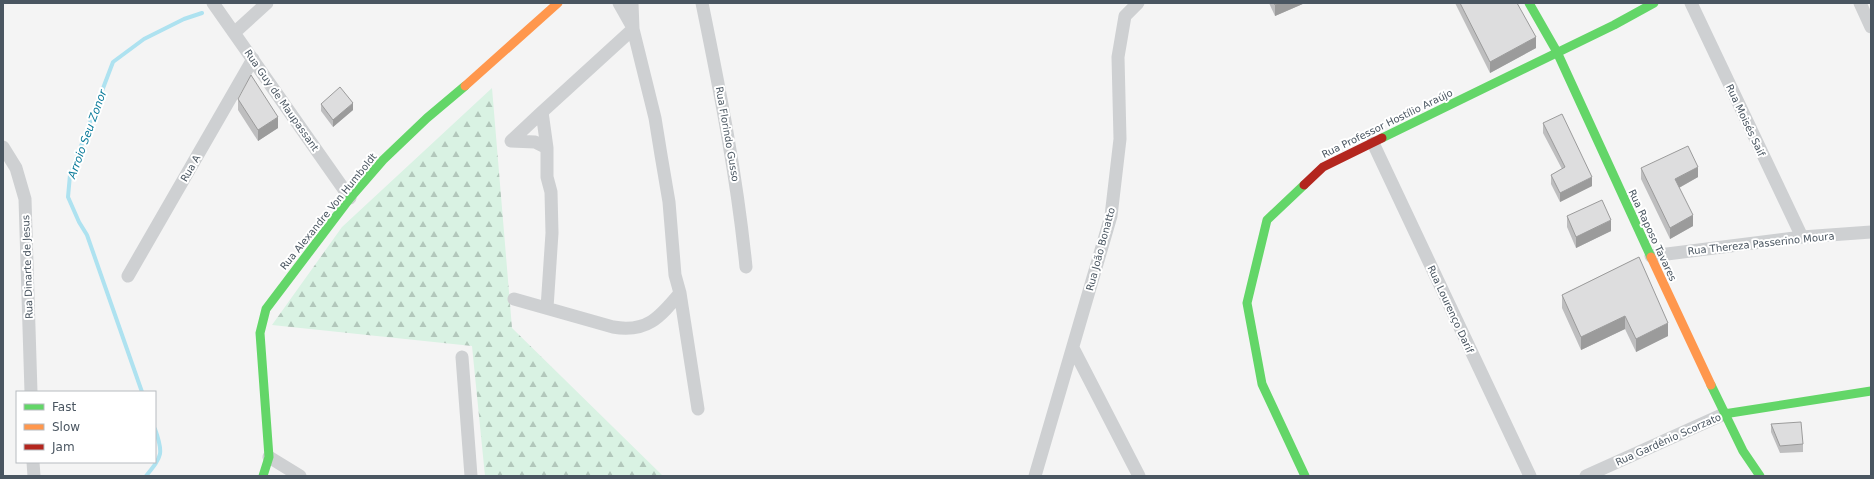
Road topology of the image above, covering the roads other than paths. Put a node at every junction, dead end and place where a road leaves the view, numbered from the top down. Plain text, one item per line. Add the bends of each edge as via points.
1 (213, 3) edge
2 (267, 3) edge
3 (558, 3) edge
4 (619, 3) edge
5 (632, 3) edge
6 (702, 3) edge
7 (1138, 3) edge
8 (1529, 3) edge
9 (1654, 3) edge
10 (1691, 3) edge
11 (1860, 3) edge
12 (1871, 28) edge
13 (633, 29) junction
14 (234, 33) junction
15 (1557, 52) junction
16 (253, 59) junction
17 (542, 112) junction
18 (1373, 143) junction
19 (3, 147) edge
20 (547, 148) junction
21 (350, 198) junction
22 (1871, 232) edge
23 (1802, 236) junction
24 (1651, 256) junction
25 (746, 267) dead end
26 (128, 276) dead end
27 (680, 293) junction
28 (514, 299) dead end
29 (547, 308) junction
30 (1073, 348) junction
31 (462, 358) dead end
32 (31, 391) edge
33 (1871, 391) edge
34 (698, 409) dead end
35 (1724, 414) junction
36 (269, 457) junction
37 (33, 463) edge
38 (34, 476) edge
39 (263, 476) edge
40 (300, 476) edge
41 (471, 476) edge
42 (1035, 476) edge
43 (1139, 476) edge
44 (1305, 476) edge
45 (1530, 476) edge
46 (1586, 476) edge
47 (1760, 476) edge

1 - 14 street, Rua Guy de Maupassant
2 - 14 street
3 - 21 street, Rua Alexandre Von Humboldt via 401,142
4 - 13 street
5 - 13 street
6 - 25 street, Rua Florindo Gusso via 731,148
7 - 30 street, Rua João Bonatto via 1125,16 1118,57 1120,139 1112,216
8 - 15 street, Rua Raposo Tavares
9 - 15 street, Rua Professor Hostílio Araújo
10 - 23 street, Rua Moisés Saif
11 - 12 street
13 - 17 street
13 - 27 street via 655,118 668,202 674,275
14 - 16 street, Rua Guy de Maupassant
15 - 18 street, Rua Professor Hostílio Araújo
15 - 24 street, Rua Raposo Tavares
16 - 21 street, Rua Guy de Maupassant
16 - 26 street, Rua A
17 - 20 street
17 - 20 street via 510,141 535,142
18 - 44 street, Rua Professor Hostílio Araújo via 1323,167 1267,220 1247,303 1262,384
18 - 45 street, Rua Lourenço Darif
19 - 32 street, Rua Dinarte de Jesus via 16,168 25,199
20 - 29 street via 546,172 551,192 552,215
21 - 36 street, Rua Alexandre Von Humboldt via 272,300 262,321 260,344
22 - 23 street, Rua Thereza Passerino Moura
23 - 24 street, Rua Thereza Passerino Moura
24 - 35 street, Rua Raposo Tavares
27 - 29 street via 662,314 639,328 613,328
27 - 34 street
28 - 29 street
30 - 42 street, Rua João Bonatto
30 - 43 street
31 - 41 street
33 - 35 street, Rua Gardênio Scorzato
35 - 46 street, Rua Gardênio Scorzato
35 - 47 street, Rua Raposo Tavares via 1743,451
36 - 39 street, Rua Alexandre Von Humboldt
36 - 40 street
37 - 38 street

